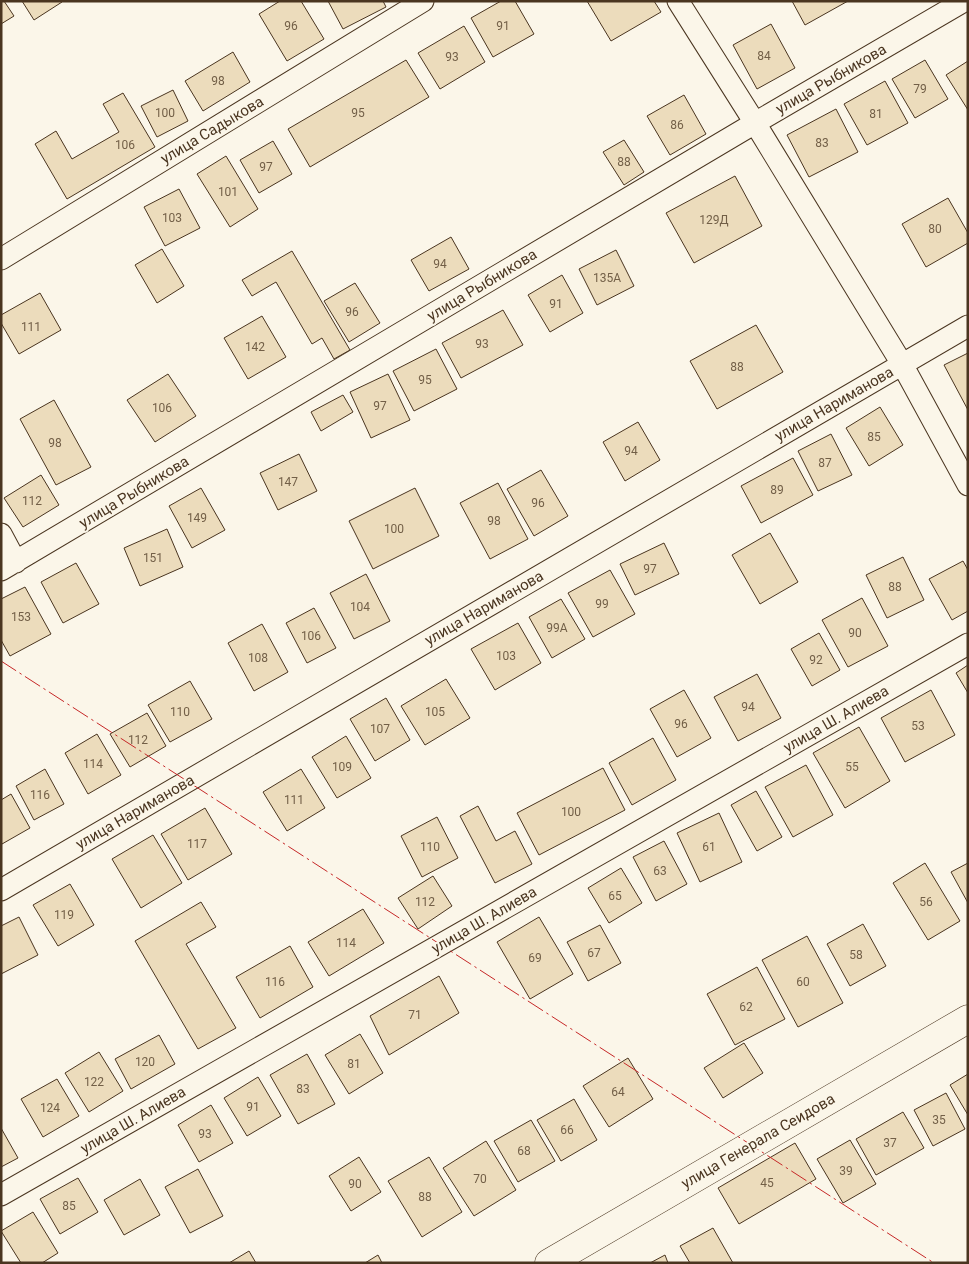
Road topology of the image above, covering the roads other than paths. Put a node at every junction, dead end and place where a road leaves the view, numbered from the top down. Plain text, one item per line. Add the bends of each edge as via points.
1 (423, 1) edge
2 (678, 1) edge
3 (964, 1) edge
4 (755, 123) junction
5 (1, 258) edge
6 (968, 326) edge
7 (902, 364) junction
8 (968, 484) edge
9 (1, 534) edge
10 (9, 566) edge
11 (968, 644) edge
12 (1, 890) edge
13 (968, 1019) edge
14 (1, 1195) edge
15 (549, 1263) edge

1 - 5 street, улица Садыкова
2 - 4 street
3 - 4 street, улица Рыбникова
4 - 7 street
4 - 10 street, улица Рыбникова
6 - 7 street, улица Нариманова
7 - 8 street
7 - 12 street, улица Нариманова
9 - 10 street
11 - 14 street, улица Ш. Алиева
13 - 15 street, улица Генерала Сеидова

